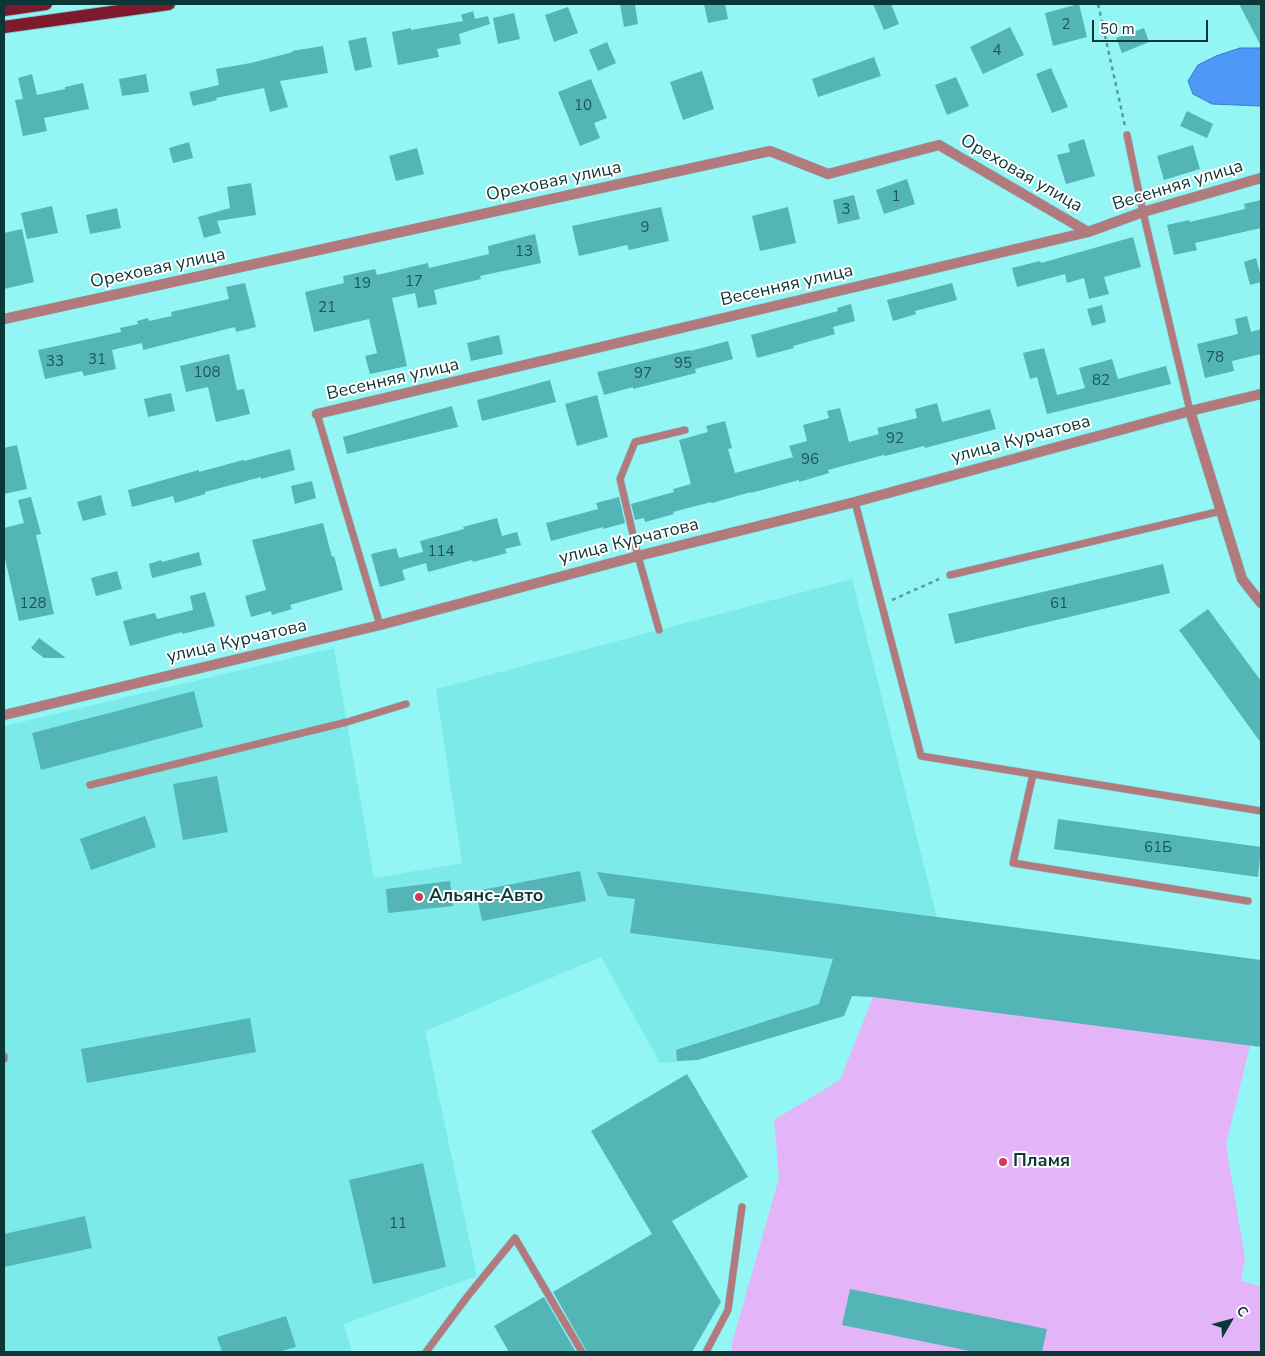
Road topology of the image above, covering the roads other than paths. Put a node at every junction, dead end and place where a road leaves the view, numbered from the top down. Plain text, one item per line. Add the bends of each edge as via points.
1 (46, 4) edge
2 (168, 4) edge
3 (4, 10) edge
4 (4, 27) edge
5 (1127, 135) road end
6 (1261, 178) edge
7 (1143, 212) junction
8 (1088, 232) junction
9 (4, 319) edge
10 (1261, 394) edge
11 (1190, 411) junction
12 (317, 414) joint
13 (686, 430) dead end
14 (855, 502) junction
15 (1221, 511) junction
16 (638, 556) junction
17 (950, 574) road end
18 (1261, 603) edge
19 (380, 625) junction
20 (659, 630) dead end
21 (406, 704) dead end
22 (4, 715) edge
23 (1033, 774) junction
24 (90, 785) dead end
25 (1261, 811) edge
26 (1248, 901) dead end
27 (742, 1207) dead end
28 (426, 1352) edge
29 (582, 1352) edge
30 (706, 1352) edge

1 - 3 main road
2 - 4 main road
5 - 7 lane
6 - 7 street, Весенняя улица
7 - 8 street, Весенняя улица
7 - 11 lane
8 - 9 street, Ореховая улица via 939,146 828,174 770,151
8 - 12 street, Весенняя улица
10 - 11 street, улица Курчатова
11 - 14 street, улица Курчатова
11 - 15 street
12 - 19 lane
13 - 16 lane via 635,442 620,479
14 - 16 street, улица Курчатова
14 - 23 lane via 921,756
15 - 17 lane
15 - 18 street via 1242,580
16 - 19 street, улица Курчатова
16 - 20 lane
19 - 22 street, улица Курчатова
21 - 24 lane via 347,722
23 - 25 lane
23 - 26 lane via 1013,863
27 - 30 lane via 728,1310
28 - 29 lane via 515,1238

